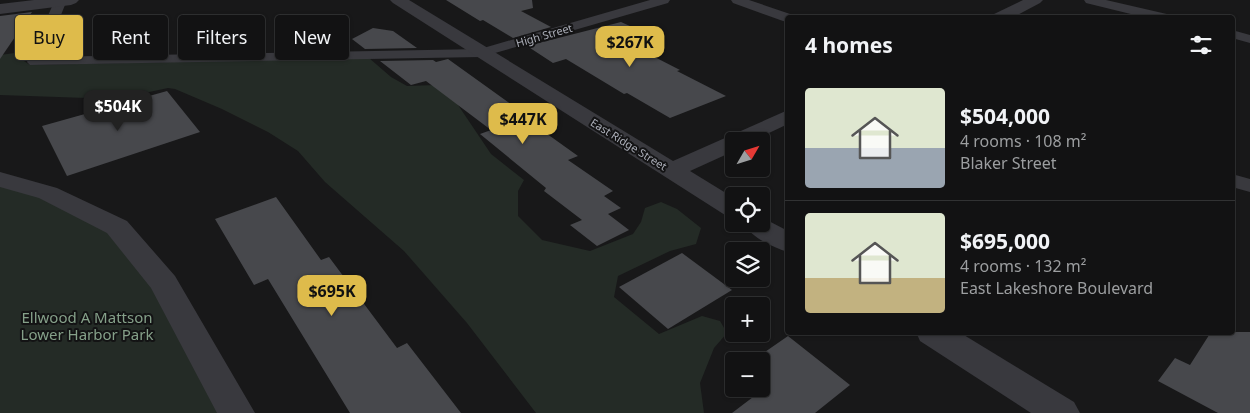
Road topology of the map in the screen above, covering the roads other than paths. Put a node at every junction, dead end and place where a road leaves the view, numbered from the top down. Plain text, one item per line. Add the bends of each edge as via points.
1 (64, 0) edge
2 (398, 0) edge
3 (664, 0) edge
4 (737, 0) edge
5 (1035, 0) edge
6 (1090, 0) edge
7 (0, 9) edge
8 (1004, 15) edge
9 (1153, 15) edge
10 (785, 17) edge
11 (1235, 35) edge
12 (1250, 39) edge
13 (481, 53) junction
14 (785, 117) edge
15 (753, 132) edge
16 (725, 145) edge
17 (672, 170) junction
18 (0, 179) edge
19 (1235, 181) edge
20 (1250, 186) edge
21 (725, 203) edge
22 (770, 232) edge
23 (785, 241) edge
24 (937, 335) edge
25 (236, 413) edge
26 (1061, 413) edge

1 - 7 street
1 - 13 street, High Street via 35,62
2 - 13 street, East Ridge Street
3 - 13 street, High Street
4 - 10 street
5 - 8 street
6 - 9 street
11 - 12 street
13 - 17 street, East Ridge Street
14 - 15 street
16 - 17 street
17 - 21 street, East Ridge Street
18 - 25 street via 48,192 117,227 164,282
19 - 20 street
22 - 23 street
24 - 26 street

